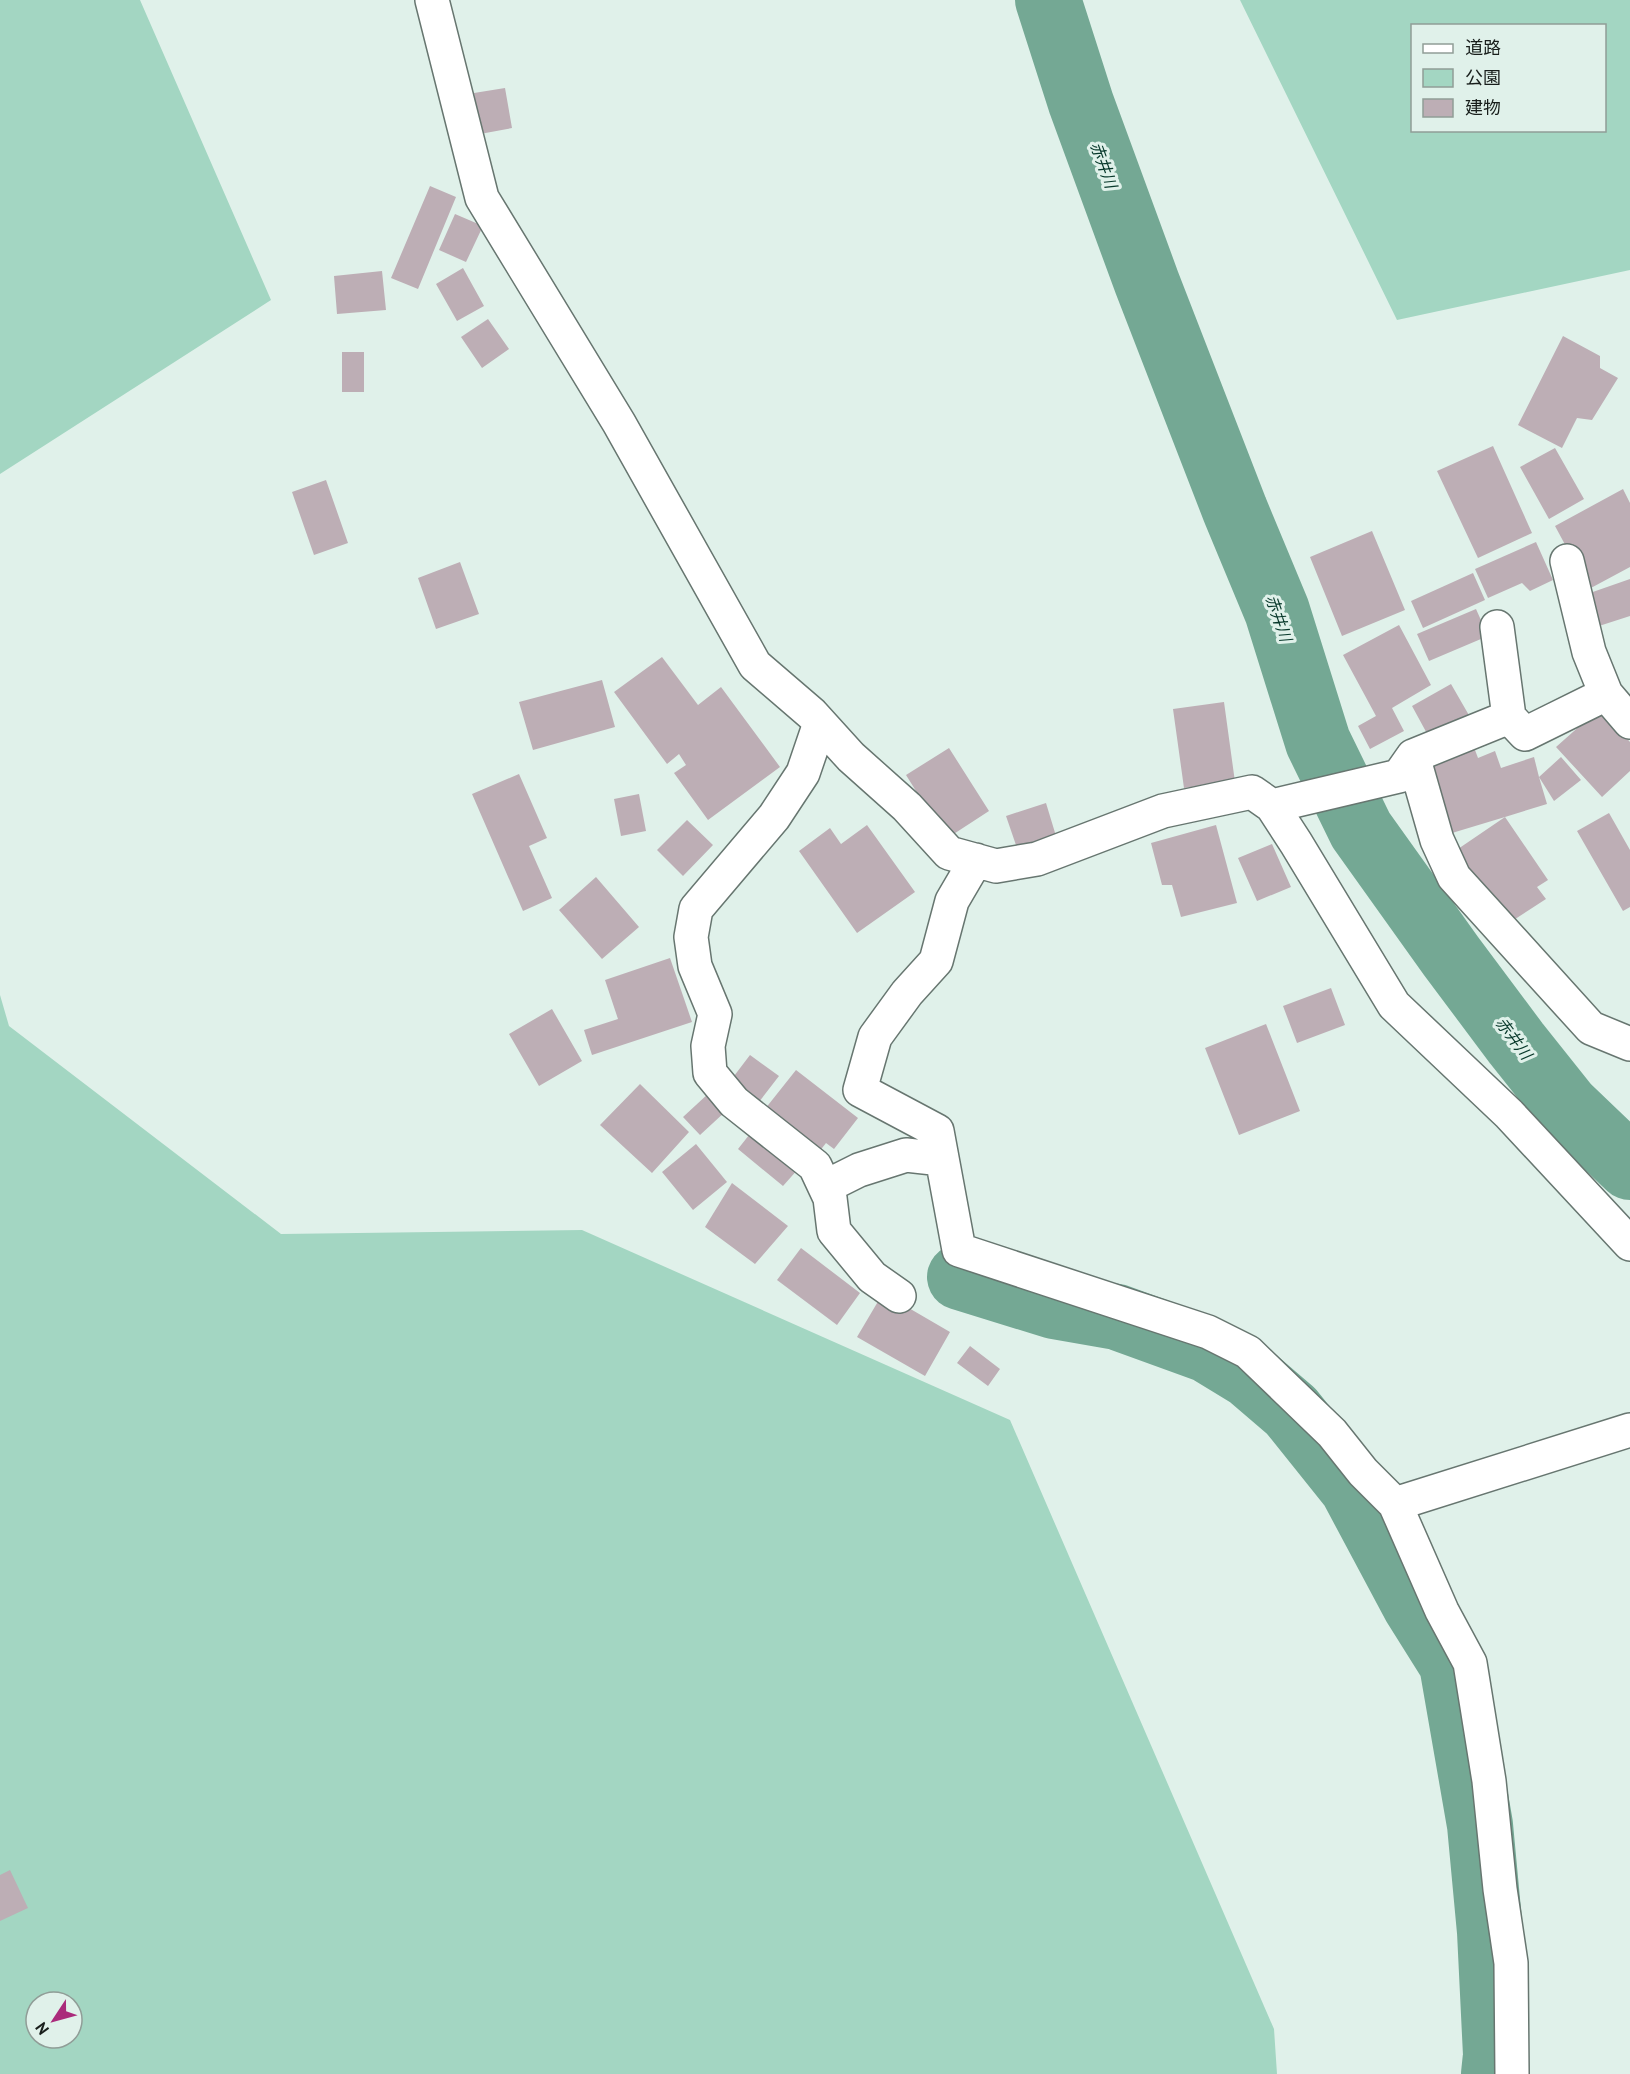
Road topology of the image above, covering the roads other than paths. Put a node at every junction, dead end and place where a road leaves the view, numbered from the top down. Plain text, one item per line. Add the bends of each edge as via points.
1 (432, 0) edge
2 (1567, 561) dead end
3 (1497, 627) dead end
4 (1606, 694) junction
5 (1509, 717) junction
6 (1630, 722) edge
7 (820, 723) junction
8 (1406, 766) junction
9 (1272, 806) junction
10 (976, 860) junction
11 (1630, 1044) edge
12 (942, 1159) junction
13 (825, 1187) junction
14 (1630, 1244) edge
15 (899, 1296) dead end
16 (1630, 1430) edge
17 (1395, 1504) junction
18 (1512, 2074) edge

1 - 7 street via 482,198 619,423 755,665
2 - 4 street via 1589,652
3 - 5 street
4 - 5 street via 1525,735
4 - 6 street
5 - 8 street
7 - 10 street via 949,853
7 - 13 street via 804,773 774,817 696,909 691,937 695,966 715,1014 708,1046 710,1073 734,1102 815,1166
8 - 9 street
8 - 11 street via 1454,877 1590,1028
9 - 10 street via 1252,792 1163,811 1038,859 996,866
9 - 14 street via 1394,1005 1509,1114
10 - 12 street via 952,901 936,962 875,1037 860,1090 937,1131
12 - 13 street via 906,1155 859,1170
12 - 17 street via 959,1250 1208,1332 1248,1352 1332,1433
13 - 15 street via 831,1198 834,1231 872,1277
16 - 17 street
17 - 18 street via 1442,1611 1470,1663 1511,1963

